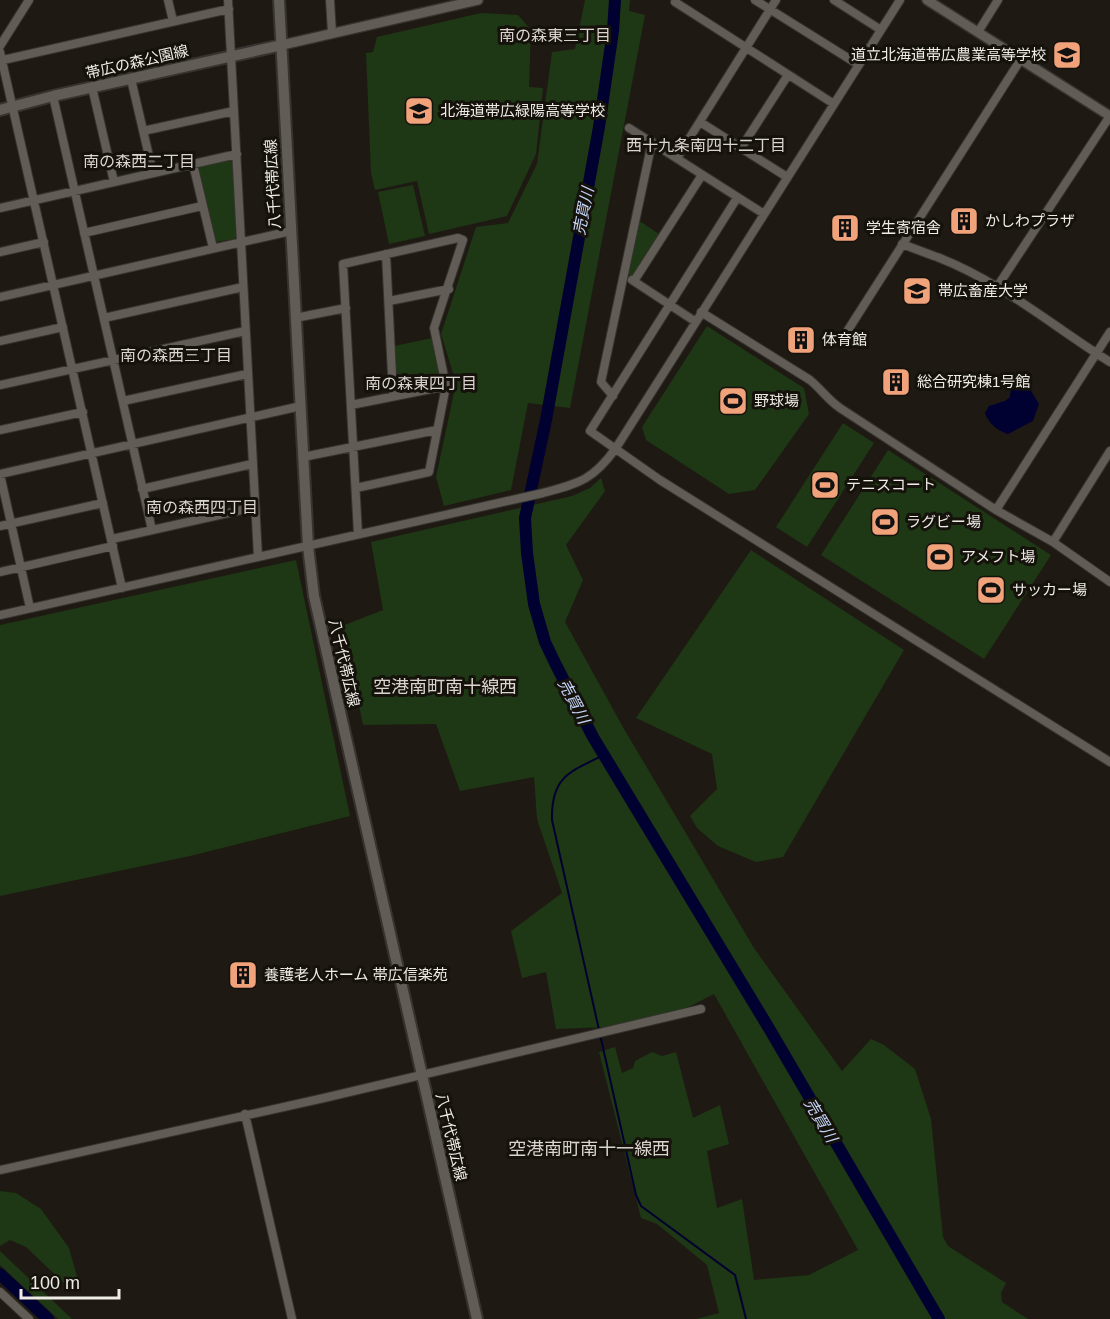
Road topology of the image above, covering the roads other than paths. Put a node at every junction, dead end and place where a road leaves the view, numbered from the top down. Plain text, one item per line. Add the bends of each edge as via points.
1 (29, 0) edge
2 (168, 0) edge
3 (228, 0) edge
4 (279, 0) edge
5 (330, 0) edge
6 (478, 0) edge
7 (676, 0) edge
8 (755, 0) edge
9 (776, 0) edge
10 (834, 0) edge
11 (900, 0) edge
12 (927, 0) edge
13 (998, 0) edge
14 (460, 2) edge
15 (229, 9) junction
16 (770, 10) junction
17 (173, 21) junction
18 (881, 30) junction
19 (332, 33) junction
20 (978, 33) junction
21 (282, 45) junction
22 (0, 46) edge
23 (746, 48) junction
24 (2, 56) edge
25 (231, 56) junction
26 (1021, 60) junction
27 (859, 65) junction
28 (788, 75) junction
29 (131, 79) junction
30 (92, 87) junction
31 (53, 96) junction
32 (834, 104) junction
33 (13, 106) junction
34 (0, 110) edge
35 (234, 111) junction
36 (1110, 116) edge
37 (700, 122) junction
38 (629, 128) dead end
39 (143, 131) junction
40 (652, 142) junction
41 (741, 148) junction
42 (237, 154) junction
43 (677, 158) junction
44 (193, 164) junction
45 (153, 173) junction
46 (702, 175) junction
47 (787, 177) junction
48 (114, 182) junction
49 (74, 191) junction
50 (737, 198) junction
51 (35, 199) junction
52 (202, 206) junction
53 (0, 208) edge
54 (764, 214) junction
55 (291, 231) junction
56 (84, 233) junction
57 (44, 242) junction
58 (242, 242) junction
59 (902, 244) junction
60 (213, 248) junction
61 (0, 252) edge
62 (386, 254) junction
63 (94, 276) junction
64 (623, 277) junction
65 (634, 281) junction
66 (54, 284) junction
67 (243, 287) junction
68 (997, 287) junction
69 (449, 289) junction
70 (0, 297) edge
71 (389, 301) junction
72 (670, 305) junction
73 (346, 308) junction
74 (701, 312) junction
75 (104, 318) junction
76 (295, 318) junction
77 (696, 322) junction
78 (63, 327) junction
79 (848, 330) dead end
80 (245, 331) junction
81 (1110, 332) edge
82 (0, 341) edge
83 (1096, 354) junction
84 (113, 360) junction
85 (1110, 362) edge
86 (73, 369) junction
87 (247, 374) junction
88 (0, 385) edge
89 (446, 386) junction
90 (393, 395) junction
91 (613, 396) junction
92 (123, 401) junction
93 (351, 405) junction
94 (301, 406) junction
95 (83, 412) junction
96 (251, 417) junction
97 (0, 430) edge
98 (437, 430) junction
99 (132, 445) junction
100 (354, 447) junction
101 (616, 448) junction
102 (1110, 451) edge
103 (92, 454) junction
104 (303, 457) junction
105 (252, 464) junction
106 (0, 474) edge
107 (356, 488) junction
108 (142, 489) junction
109 (103, 503) junction
110 (255, 507) junction
111 (996, 510) junction
112 (11, 524) junction
113 (0, 526) edge
114 (152, 530) junction
115 (358, 534) junction
116 (1053, 542) junction
117 (112, 543) junction
118 (308, 546) junction
119 (258, 557) junction
120 (20, 567) junction
121 (0, 572) edge
122 (1110, 582) edge
123 (122, 588) junction
124 (30, 608) junction
125 (0, 615) edge
126 (1110, 762) edge
127 (701, 1009) dead end
128 (422, 1075) junction
129 (245, 1114) junction
130 (0, 1170) edge
131 (0, 1292) edge
132 (29, 1319) edge
133 (292, 1319) edge
134 (477, 1319) edge

1 - 22 street
2 - 17 street
3 - 15 street
4 - 21 main road, 八千代帯広線
5 - 19 street
6 - 14 street
7 - 23 street
8 - 16 street
9 - 16 street
10 - 18 street
11 - 18 street
12 - 20 street
13 - 20 street
14 - 19 street
15 - 17 street
15 - 25 street
16 - 23 street
16 - 27 street
17 - 24 street
18 - 27 street
19 - 21 street
20 - 26 street
21 - 25 main road, 帯広の森公園線
21 - 55 main road, 八千代帯広線
23 - 28 street
23 - 37 street
24 - 33 street
25 - 29 main road, 帯広の森公園線
25 - 35 street
26 - 36 street
26 - 59 street
27 - 32 street
28 - 32 street
28 - 41 street
29 - 30 main road, 帯広の森公園線
29 - 39 street
30 - 31 main road, 帯広の森公園線
30 - 48 street
31 - 33 main road, 帯広の森公園線
31 - 49 street
32 - 47 street
33 - 34 main road, 帯広の森公園線
33 - 51 street
35 - 39 street
35 - 42 street
36 - 68 street
37 - 41 street
37 - 43 street
38 - 40 street
39 - 45 street
40 - 43 street
40 - 64 street
41 - 47 street
42 - 44 street
42 - 58 street
43 - 46 street
44 - 45 street
44 - 52 street
45 - 48 street
46 - 50 street
46 - 65 street
47 - 54 street
48 - 49 street
49 - 51 street
49 - 56 street
50 - 54 street
50 - 72 street
51 - 53 street
51 - 57 street
52 - 56 street
52 - 60 street
54 - 74 street
55 - 58 street
55 - 76 main road, 八千代帯広線
56 - 63 street
57 - 61 street
57 - 66 street
58 - 60 street
58 - 67 street
59 - 68 street via 957,265
59 - 79 street
60 - 63 street
62 - 69 street via 463,240
62 - 71 street
62 - 73 street via 343,264
63 - 66 street
63 - 75 street
64 - 65 street
64 - 91 street via 601,382
65 - 72 street
66 - 70 street
66 - 78 street
67 - 75 street
67 - 80 street
68 - 83 street
69 - 71 street
69 - 89 street via 434,328
71 - 90 street
72 - 77 street
72 - 91 street
73 - 76 street
73 - 93 street
74 - 77 street
74 - 111 street via 810,380 833,403
75 - 84 street
76 - 94 main road, 八千代帯広線
77 - 101 street
78 - 82 street
78 - 86 street
80 - 84 street
80 - 87 street
81 - 83 street
83 - 85 street
83 - 111 street
84 - 86 street
84 - 92 street
86 - 88 street
86 - 95 street
87 - 92 street
87 - 96 street
89 - 90 street
89 - 98 street
90 - 93 street
91 - 101 street via 590,431
92 - 99 street
93 - 100 street
94 - 96 street
94 - 104 main road, 八千代帯広線
95 - 97 street
95 - 103 street
96 - 99 street
96 - 105 street
98 - 100 street
98 - 107 street via 429,472
99 - 103 street
99 - 108 street
100 - 104 street
100 - 107 street
101 - 115 street via 603,467 575,485
101 - 126 street via 660,480
102 - 116 street
103 - 106 street
103 - 109 street
104 - 118 main road, 八千代帯広線
105 - 108 street
105 - 110 street
106 - 112 street
107 - 115 street
108 - 114 street
109 - 112 street
109 - 117 street
110 - 114 street
110 - 119 street
111 - 116 street
112 - 113 street
112 - 120 street
114 - 117 street
115 - 118 street
116 - 122 street
117 - 120 street
117 - 123 street
118 - 119 street
118 - 128 main road, 八千代帯広線 via 316,605
119 - 123 street
120 - 121 street
120 - 124 street
123 - 124 street
124 - 125 street
127 - 128 street
128 - 129 street
128 - 134 main road, 八千代帯広線
129 - 130 street
129 - 133 street
131 - 132 street

